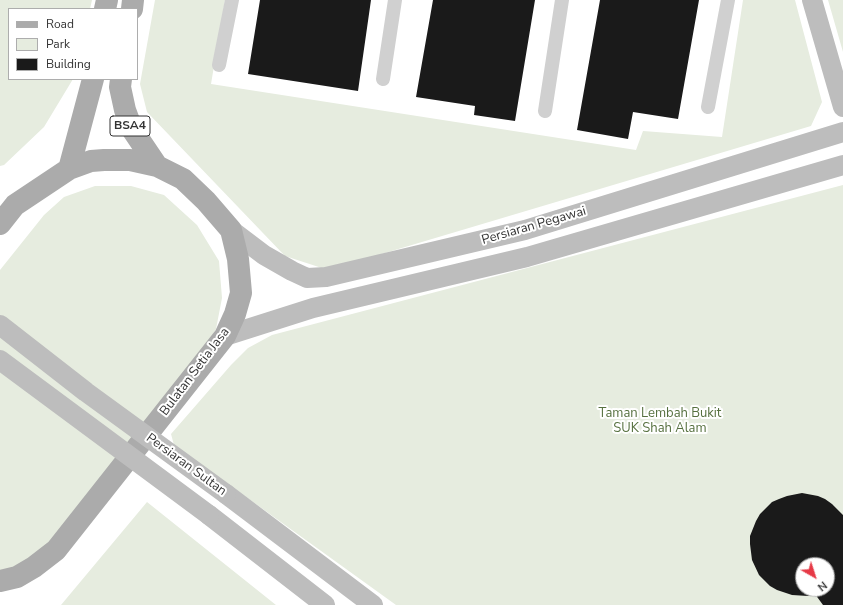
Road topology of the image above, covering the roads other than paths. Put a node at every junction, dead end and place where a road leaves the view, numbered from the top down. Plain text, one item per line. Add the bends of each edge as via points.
1 (232, 0) edge
2 (395, 0) edge
3 (562, 0) edge
4 (728, 0) edge
5 (812, 0) edge
6 (220, 65) dead end
7 (383, 79) dead end
8 (93, 80) edge
9 (121, 80) edge
10 (708, 107) dead end
11 (843, 107) edge
12 (545, 111) dead end
13 (843, 132) edge
14 (843, 165) edge
15 (157, 166) junction
16 (69, 168) junction
17 (7, 205) edge
18 (0, 224) edge
19 (231, 230) junction
20 (0, 325) edge
21 (225, 336) junction
22 (0, 360) edge
23 (0, 581) edge
24 (325, 605) edge
25 (373, 605) edge

1 - 6 street
2 - 7 street
3 - 12 street
4 - 10 street
5 - 11 main road
8 - 16 main road
9 - 15 main road, BSA4 via 125,110 132,130
13 - 19 main road, Persiaran Pegawai via 524,230 326,277 307,278 292,271 264,255
14 - 21 main road, Persiaran Pegawai via 527,257 313,308
15 - 16 main road, Bulatan Setia Jasa via 130,160 104,160
15 - 19 main road, Bulatan Setia Jasa via 184,180
16 - 17 main road, Bulatan Setia Jasa
17 - 18 main road, Bulatan Setia Jasa
19 - 21 main road, Bulatan Setia Jasa via 238,259 241,293
20 - 25 main road, Persiaran Sultan, bridge
21 - 23 main road, Bulatan Setia Jasa via 56,550 34,568 17,577
22 - 24 main road, Persiaran Sultan, bridge via 209,515

